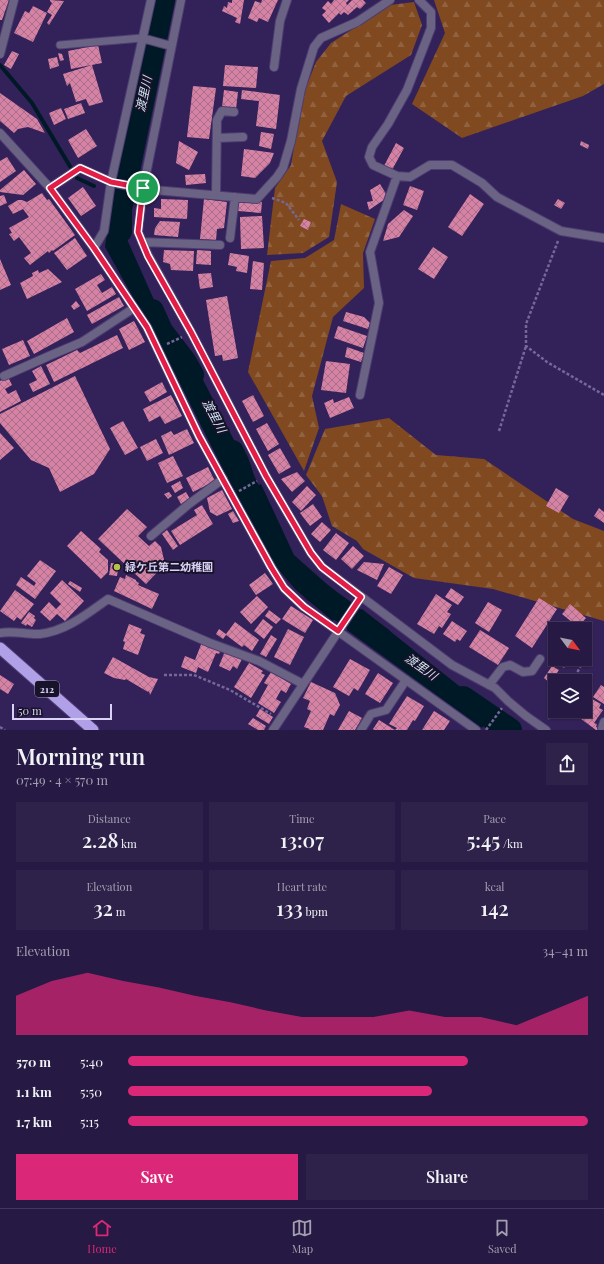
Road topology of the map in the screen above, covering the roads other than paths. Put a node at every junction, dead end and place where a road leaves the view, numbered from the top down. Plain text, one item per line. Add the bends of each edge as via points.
1 (14, 0) edge
2 (151, 0) edge
3 (181, 0) edge
4 (287, 0) edge
5 (390, 0) edge
6 (419, 0) edge
7 (142, 38) junction
8 (60, 45) dead end
9 (171, 46) junction
10 (0, 54) edge
11 (274, 67) dead end
12 (234, 112) dead end
13 (0, 133) edge
14 (243, 137) dead end
15 (217, 138) junction
16 (3, 139) edge
17 (397, 176) junction
18 (111, 182) junction
19 (50, 188) junction
20 (143, 188) junction
21 (216, 195) junction
22 (235, 197) junction
23 (230, 238) dead end
24 (604, 238) edge
25 (142, 242) junction
26 (220, 245) dead end
27 (94, 248) junction
28 (134, 308) junction
29 (4, 376) dead end
30 (360, 395) dead end
31 (223, 479) junction
32 (150, 536) dead end
33 (361, 597) junction
34 (338, 631) junction
35 (0, 632) edge
36 (0, 648) edge
37 (540, 659) dead end
38 (406, 680) junction
39 (303, 684) junction
40 (489, 684) junction
41 (604, 722) edge
42 (93, 730) edge
43 (273, 730) edge
44 (361, 730) edge
45 (476, 730) edge
46 (546, 730) edge
47 (603, 730) edge

1 - 10 street
2 - 7 street
3 - 9 street
4 - 11 street via 280,21
5 - 22 street via 357,22 321,38 314,47 301,89 283,168 256,199
6 - 17 street via 431,12 431,28 406,90 388,124 372,146 369,157 372,165
7 - 8 lane
7 - 9 street
7 - 18 street
9 - 20 street
12 - 15 street via 222,111 217,120
13 - 16 street
14 - 15 street
15 - 21 street
16 - 19 street
17 - 24 street via 410,177 430,165 452,165 482,183 497,196 561,231
17 - 30 street via 370,252 379,303
18 - 19 street via 80,168
18 - 20 street
18 - 27 street via 104,232
19 - 27 street
20 - 21 street
20 - 25 street via 138,232
21 - 22 street
22 - 23 street
25 - 26 street
25 - 33 street via 266,476 311,553 322,567
27 - 28 street
28 - 29 street via 82,342
28 - 31 street via 147,327 199,436
31 - 32 street
31 - 34 street via 284,588 304,607
33 - 34 street
33 - 40 street via 452,665
34 - 38 street
34 - 39 street
35 - 39 street via 55,632 77,621 108,599 259,661
36 - 42 highway, 212
37 - 40 street via 532,671 523,672 510,665 503,667
38 - 44 street via 386,710 371,714
38 - 45 street
39 - 43 street
40 - 46 street
41 - 47 street

